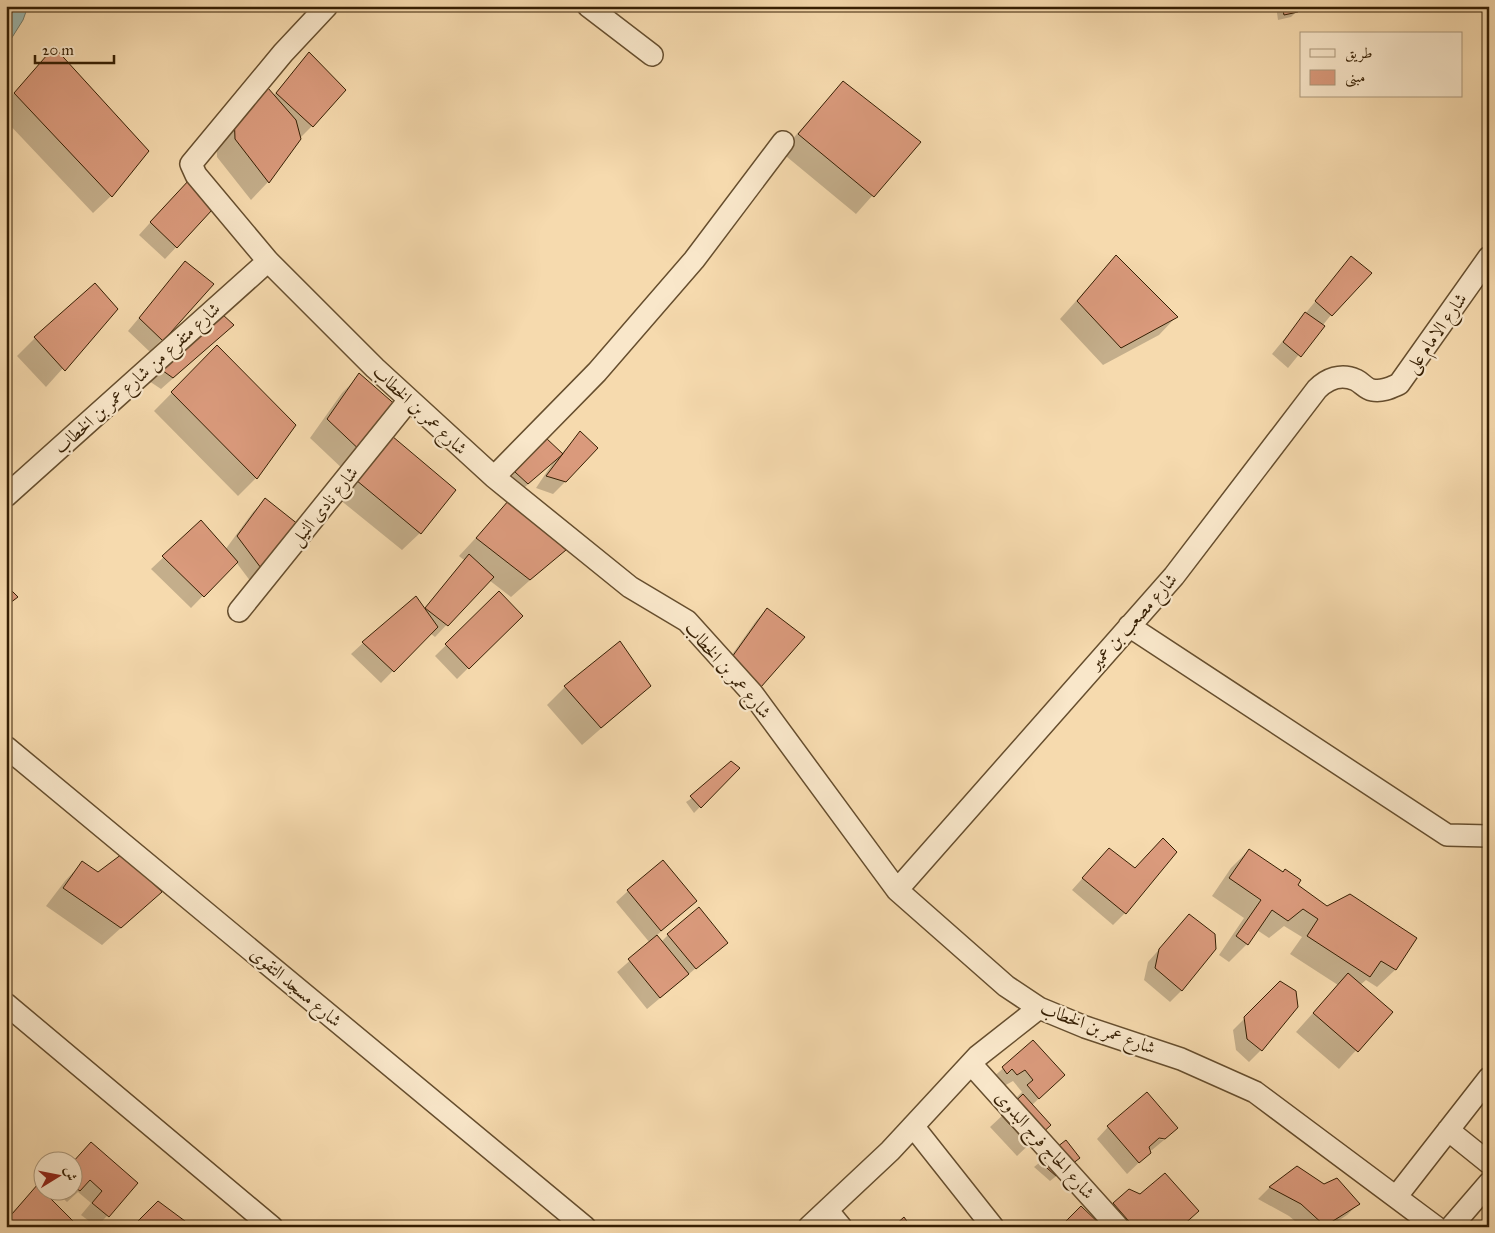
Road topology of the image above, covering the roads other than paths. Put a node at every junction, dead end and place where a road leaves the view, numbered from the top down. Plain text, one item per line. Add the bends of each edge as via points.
1 (327, 6) edge
2 (588, 6) edge
3 (652, 55) dead end
4 (784, 142) dead end
5 (1489, 257) edge
6 (268, 261) junction
7 (1370, 390) joint
8 (409, 400) junction
9 (494, 477) junction
10 (6, 496) edge
11 (238, 611) dead end
12 (1129, 626) junction
13 (6, 747) edge
14 (1489, 836) edge
15 (898, 890) junction
16 (6, 1004) edge
17 (1039, 1008) junction
18 (971, 1064) junction
19 (1489, 1078) edge
20 (913, 1126) junction
21 (1448, 1130) junction
22 (1489, 1163) edge
23 (1489, 1183) edge
24 (1396, 1197) junction
25 (828, 1210) junction
26 (272, 1227) edge
27 (585, 1227) edge
28 (809, 1227) edge
29 (841, 1227) edge
30 (993, 1227) edge
31 (1118, 1227) edge
32 (1436, 1227) edge
33 (1451, 1227) edge

1 - 6 street, شارع عمر بن الخطاب via 191,164 196,175
2 - 3 street
4 - 9 street via 688,268 597,372
5 - 7 street, شارع الامام على via 1399,384 1384,391
6 - 8 street, شارع عمر بن الخطاب
6 - 10 street, شارع متفرع من شارع عمر بن الخطاب
7 - 12 street, شارع مصعب بن عمير via 1345,377 1334,378 1317,389 1174,576
8 - 9 street, شارع عمر بن الخطاب
8 - 11 street, شارع نادى النيل
9 - 15 street, شارع عمر بن الخطاب via 630,587 687,621 752,693
12 - 14 street via 1447,835
12 - 15 street, شارع مصعب بن عمير
13 - 27 street, شارع مسجد التقوى
15 - 17 street, شارع عمر بن الخطاب via 1006,986
16 - 26 street
17 - 18 street
17 - 24 street, شارع عمر بن الخطاب via 1182,1059 1255,1092
18 - 20 street
18 - 31 street, شارع الحاج فرج البدوى
19 - 21 street
20 - 25 street
20 - 30 street
21 - 22 street
21 - 24 street
23 - 33 street
24 - 32 street, شارع عمر بن الخطاب
25 - 28 street
25 - 29 street

